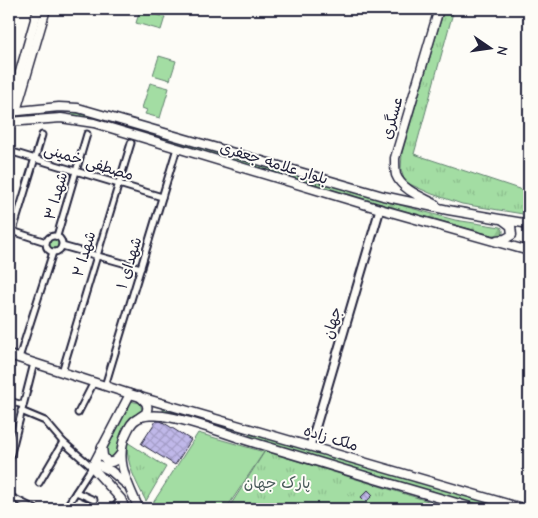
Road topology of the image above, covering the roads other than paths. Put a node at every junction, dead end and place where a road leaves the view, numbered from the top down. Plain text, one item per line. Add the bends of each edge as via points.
1 (38, 9) edge
2 (46, 9) edge
3 (439, 9) edge
4 (11, 111) edge
5 (9, 122) edge
6 (87, 134) dead end
7 (42, 135) dead end
8 (130, 143) dead end
9 (177, 148) junction
10 (9, 151) edge
11 (34, 159) junction
12 (76, 171) junction
13 (118, 184) junction
14 (162, 197) junction
15 (380, 209) junction
16 (448, 210) junction
17 (500, 218) junction
18 (529, 224) edge
19 (11, 231) edge
20 (57, 236) junction
21 (492, 240) junction
22 (46, 242) junction
23 (9, 244) edge
24 (62, 246) junction
25 (529, 251) edge
26 (53, 252) junction
27 (97, 256) junction
28 (141, 268) junction
29 (9, 355) edge
30 (19, 358) junction
31 (34, 363) junction
32 (62, 372) junction
33 (94, 382) junction
34 (105, 386) junction
35 (130, 394) junction
36 (139, 396) junction
37 (9, 401) edge
38 (164, 402) junction
39 (23, 405) junction
40 (21, 411) junction
41 (78, 413) dead end
42 (162, 416) junction
43 (140, 417) junction
44 (63, 442) junction
45 (310, 446) junction
46 (102, 447) junction
47 (120, 455) junction
48 (9, 461) edge
49 (93, 465) junction
50 (39, 483) dead end
51 (130, 487) junction
52 (76, 492) junction
53 (9, 496) edge
54 (121, 498) junction
55 (94, 500) dead end
56 (24, 503) junction
57 (21, 509) edge
58 (35, 509) edge
59 (65, 509) edge
60 (113, 509) edge
61 (125, 509) edge
62 (139, 509) edge
63 (477, 509) edge
64 (525, 509) edge

1 - 4 main road
2 - 4 main road
3 - 16 main road, عسگری via 395,158 396,175 412,192
4 - 16 main road, بلوار علامه جعفری via 78,108 383,196
5 - 9 main road, بلوار علامه جعفری via 74,119
6 - 12 street, شهدا ۳
7 - 11 street
8 - 13 street, شهدا ۲
9 - 14 street, شهدای ۱
9 - 15 main road, بلوار علامه جعفری
10 - 11 street, مصطفی خمینی
11 - 12 street, مصطفی خمینی
11 - 19 street
12 - 13 street, مصطفی خمینی
12 - 20 street, شهدا ۳
13 - 14 street, مصطفی خمینی
13 - 27 street, شهدا ۲
14 - 28 street, شهدای ۱
15 - 21 main road, بلوار علامه جعفری
15 - 45 street, جهان
16 - 17 main road, بلوار علامه جعفری
17 - 18 main road, بلوار علامه جعفری
17 - 21 main road via 511,226 512,234 505,239
19 - 22 street
19 - 23 street
20 - 22 street
20 - 24 street via 62,239
21 - 25 main road, بلوار علامه جعفری
22 - 26 street via 48,250
24 - 26 street
24 - 27 street
26 - 30 street
27 - 28 street
27 - 32 street, شهدا ۲
28 - 34 street, شهدای ۱
29 - 30 main road, ملک زاده
30 - 31 main road, ملک زاده
31 - 32 main road, ملک زاده
31 - 39 street
32 - 33 main road, ملک زاده
33 - 34 main road, ملک زاده
33 - 41 street
34 - 35 main road, ملک زاده
35 - 36 main road, ملک زاده
35 - 46 main road
36 - 38 main road, ملک زاده
36 - 43 main road via 148,406
37 - 39 street
38 - 42 main road via 160,407
38 - 45 main road, ملک زاده
39 - 40 street
40 - 44 street via 45,421
40 - 48 street
42 - 43 main road, ملک زاده
42 - 63 main road, ملک زاده
43 - 47 main road via 131,424
44 - 49 street
44 - 50 street
45 - 64 main road, ملک زاده
46 - 47 main road via 107,462 116,461
46 - 49 main road
47 - 51 main road
49 - 51 main road via 112,471
49 - 52 street
49 - 54 main road
51 - 62 main road
52 - 55 street
52 - 59 street
53 - 56 street
54 - 60 street
54 - 61 main road
56 - 57 street
56 - 58 street

